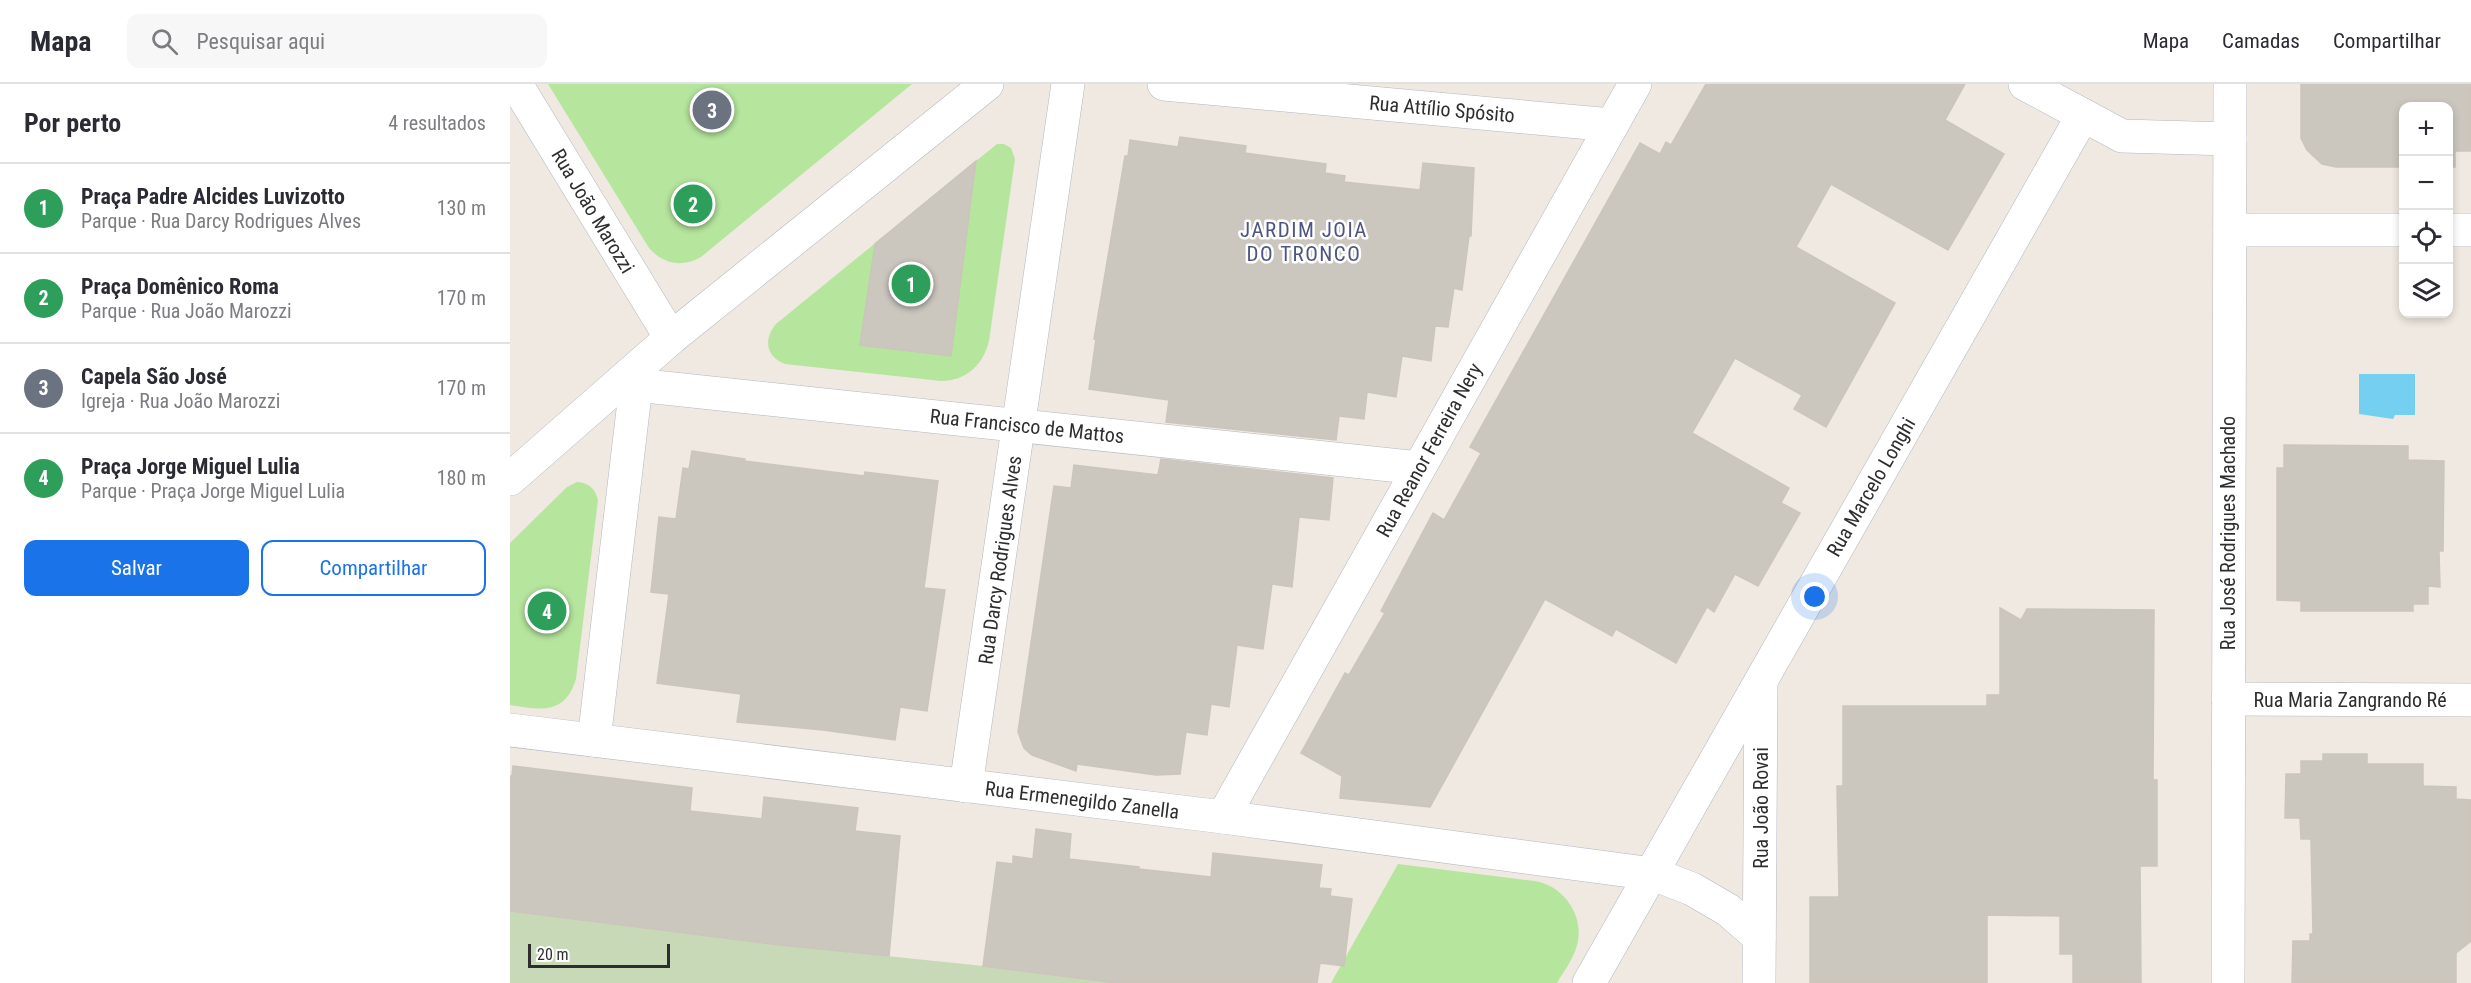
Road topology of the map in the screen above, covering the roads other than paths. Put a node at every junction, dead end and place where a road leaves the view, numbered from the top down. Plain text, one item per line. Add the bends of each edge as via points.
1 (516, 84) edge
2 (987, 84) edge
3 (1068, 84) edge
4 (1164, 84) edge
5 (1635, 84) edge
6 (2025, 84) edge
7 (2230, 84) edge
8 (2083, 115) junction
9 (1612, 125) junction
10 (2230, 139) junction
11 (2230, 230) junction
12 (2399, 230) edge
13 (2453, 230) edge
14 (2471, 230) edge
15 (671, 338) junction
16 (632, 380) junction
17 (1020, 425) junction
18 (1419, 468) junction
19 (510, 479) edge
20 (1761, 680) junction
21 (2228, 699) junction
22 (2471, 700) edge
23 (510, 730) edge
24 (594, 740) junction
25 (966, 786) junction
26 (1223, 817) junction
27 (1653, 874) junction
28 (1760, 937) junction
29 (1589, 983) edge
30 (1759, 983) edge
31 (2228, 983) edge

1 - 15 street, Rua João Marozzi
2 - 15 street
3 - 17 street, Rua Darcy Rodrigues Alves
4 - 9 street, Rua Attílio Spósito
5 - 9 street, Rua Reanor Ferreira Nery
6 - 8 street
7 - 10 street, Rua José Rodrigues Machado
8 - 10 street via 2122,136
8 - 20 street, Rua Marcelo Longhi
9 - 18 street, Rua Reanor Ferreira Nery
10 - 11 street, Rua José Rodrigues Machado
11 - 12 street
11 - 21 street, Rua José Rodrigues Machado
13 - 14 street
15 - 16 street
16 - 17 street, Rua Francisco de Mattos
16 - 19 street
16 - 24 street
17 - 18 street, Rua Francisco de Mattos
17 - 25 street, Rua Darcy Rodrigues Alves
18 - 26 street, Rua Reanor Ferreira Nery
20 - 27 street, Rua Marcelo Longhi
20 - 28 street, Rua João Rovai
21 - 22 street, Rua Maria Zangrando Ré
21 - 31 street, Rua José Rodrigues Machado
23 - 24 street, Rua Ermenegildo Zanella
24 - 25 street, Rua Ermenegildo Zanella
25 - 26 street, Rua Ermenegildo Zanella
26 - 27 street, Rua Ermenegildo Zanella
27 - 28 street via 1728,910
27 - 29 street, Rua Marcelo Longhi
28 - 30 street, Rua João Rovai

